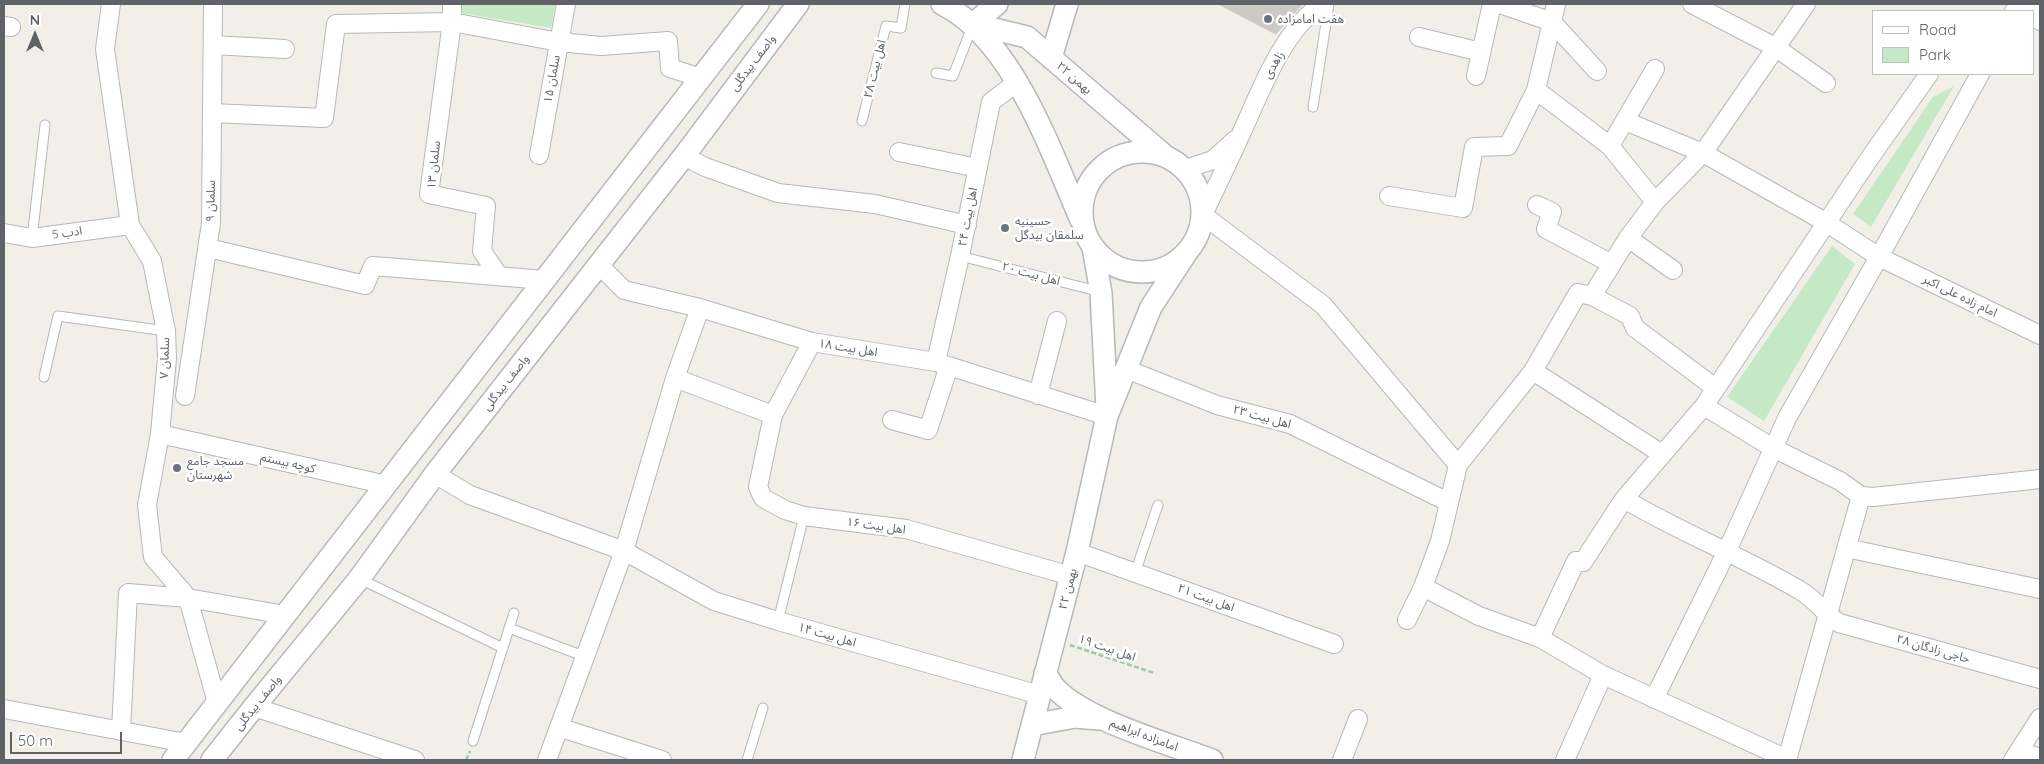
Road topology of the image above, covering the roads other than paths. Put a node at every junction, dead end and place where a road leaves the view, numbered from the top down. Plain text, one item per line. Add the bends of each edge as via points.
1 (111, 4) edge
2 (213, 4) edge
3 (452, 4) edge
4 (566, 4) edge
5 (757, 4) edge
6 (798, 4) edge
7 (905, 4) edge
8 (942, 4) edge
9 (997, 4) edge
10 (1067, 4) edge
11 (1321, 4) edge
12 (1329, 4) edge
13 (1492, 4) edge
14 (1500, 4) edge
15 (1556, 4) edge
16 (1692, 4) edge
17 (1806, 4) edge
18 (2032, 4) edge
19 (2040, 21) edge
20 (452, 22) junction
21 (1552, 22) junction
22 (973, 24) junction
23 (1419, 37) dead end
24 (558, 42) junction
25 (213, 45) junction
26 (1775, 47) junction
27 (285, 49) dead end
28 (1481, 52) junction
29 (1051, 58) junction
30 (1655, 69) dead end
31 (1597, 71) dead end
32 (936, 73) dead end
33 (1928, 75) edge
34 (1476, 76) dead end
35 (1974, 76) edge
36 (701, 78) junction
37 (1016, 83) junction
38 (1826, 83) dead end
39 (1536, 90) junction
40 (1312, 107) dead end
41 (212, 113) junction
42 (862, 121) dead end
43 (1625, 121) junction
44 (45, 125) dead end
45 (1241, 135) junction
46 (1610, 146) junction
47 (899, 152) dead end
48 (1703, 153) junction
49 (539, 155) dead end
50 (1164, 155) junction
51 (684, 156) junction
52 (978, 168) junction
53 (1185, 169) junction
54 (1389, 196) dead end
55 (1655, 202) junction
56 (1537, 205) dead end
57 (1203, 215) junction
58 (1082, 222) junction
59 (1828, 223) junction
60 (130, 225) junction
61 (967, 225) junction
62 (4, 233) edge
63 (32, 238) junction
64 (1628, 238) junction
65 (1093, 247) junction
66 (208, 248) junction
67 (1188, 252) junction
68 (960, 256) junction
69 (1879, 257) junction
70 (1612, 264) junction
71 (599, 265) junction
72 (1673, 270) dead end
73 (499, 276) junction
74 (545, 280) junction
75 (1101, 293) junction
76 (1592, 296) junction
77 (700, 308) junction
78 (1058, 321) dead end
79 (166, 331) junction
80 (2040, 335) edge
81 (812, 342) junction
82 (943, 364) junction
83 (1126, 369) junction
84 (1533, 371) junction
85 (44, 377) dead end
86 (675, 378) junction
87 (464, 385) junction
88 (1714, 387) junction
89 (1038, 395) junction
90 (186, 396) dead end
91 (492, 402) junction
92 (1704, 406) junction
93 (773, 415) junction
94 (1107, 416) junction
95 (892, 420) dead end
96 (160, 434) junction
97 (1773, 448) junction
98 (1662, 454) junction
99 (1458, 465) junction
100 (435, 474) junction
101 (2040, 479) edge
102 (387, 485) junction
103 (1860, 496) junction
104 (1624, 499) junction
105 (1448, 502) junction
106 (1158, 505) dead end
107 (804, 516) junction
108 (1846, 548) junction
109 (624, 551) junction
110 (1726, 551) junction
111 (1077, 552) junction
112 (1135, 573) junction
113 (1071, 576) junction
114 (359, 579) junction
115 (1423, 587) junction
116 (2040, 589) edge
117 (188, 598) junction
118 (514, 613) dead end
119 (285, 615) junction
120 (1828, 616) junction
121 (1407, 620) dead end
122 (778, 621) junction
123 (509, 628) junction
124 (1540, 638) junction
125 (1334, 644) dead end
126 (503, 648) junction
127 (587, 657) junction
128 (1045, 673) junction
129 (1603, 675) junction
130 (2040, 679) edge
131 (1040, 695) junction
132 (1654, 699) junction
133 (217, 703) junction
134 (254, 707) junction
135 (763, 708) dead end
136 (4, 709) edge
137 (2040, 718) edge
138 (1358, 719) dead end
139 (1105, 720) junction
140 (1032, 725) junction
141 (561, 728) junction
142 (121, 731) junction
143 (473, 741) dead end
144 (186, 743) junction
145 (2016, 755) edge
146 (2040, 758) edge
147 (173, 760) edge
148 (212, 760) edge
149 (415, 760) edge
150 (548, 760) edge
151 (662, 760) edge
152 (747, 760) edge
153 (1023, 760) edge
154 (1212, 760) edge
155 (1342, 760) edge
156 (1565, 760) edge
157 (1788, 760) edge

1 - 60 street, سلمان ۷ via 104,49
2 - 25 street, سلمان ۹
3 - 20 street, سلمان ۱۳
4 - 24 street, سلمان ۱۵
5 - 36 street
6 - 51 street, واصف بیدگلی
7 - 42 lane, اهل بیت ۲۸ via 901,28 886,26
8 - 22 street, ۲۲ بهمن
9 - 22 street
10 - 29 street
11 - 45 street, زاهدی via 1309,13 1286,43 1262,84
12 - 40 lane
13 - 28 street
14 - 21 street
15 - 21 street
16 - 26 street
17 - 26 street
18 - 19 street
20 - 24 street
20 - 41 street via 336,24 324,118
20 - 73 street, سلمان ۱۳ via 429,194 486,206 482,251
21 - 31 street
21 - 39 street
22 - 29 street, ۲۲ بهمن via 1027,37
22 - 32 lane via 953,76
22 - 37 street, ۲۲ بهمن via 990,41
23 - 28 street
24 - 36 street via 601,46 668,41 670,68
24 - 49 street, سلمان ۱۵
25 - 27 street
25 - 41 street, سلمان ۹
26 - 38 street
26 - 48 street
28 - 34 street
29 - 50 street, ۲۲ بهمن
30 - 43 street
33 - 59 street
35 - 69 street
36 - 74 street
37 - 52 street, اهل بیت ۲۴ via 992,102
37 - 58 street, ۲۲ بهمن via 1035,117
39 - 46 street
39 - 54 street via 1508,146 1474,147 1463,208
41 - 66 street, سلمان ۹ via 212,223
43 - 46 street
43 - 48 street, امام زاده علی اکبر
44 - 63 lane
45 - 53 street, زاهدی via 1214,160
45 - 57 street, زاهدی
46 - 55 street
47 - 52 street
48 - 55 street
48 - 59 street, امام زاده علی اکبر
50 - 53 street
50 - 58 street via 1139,151 1114,158 1094,174 1083,197
51 - 61 street via 705,167 778,193 875,204
51 - 71 street, واصف بیدگلی
52 - 61 street, اهل بیت ۲۴
53 - 57 street via 1199,190
55 - 64 street
56 - 70 street via 1552,212 1546,229
57 - 67 street via 1198,235
57 - 99 street via 1323,305
58 - 65 street
59 - 69 street, امام زاده علی اکبر
59 - 88 street
60 - 63 street, ادب 5
60 - 79 street, سلمان ۷ via 152,261
61 - 68 street, اهل بیت ۲۴
62 - 63 street, ادب 5
64 - 70 street
64 - 72 street
65 - 67 street via 1113,265 1139,272 1165,268
65 - 75 street, ۲۲ بهمن
66 - 73 street via 365,285 372,266
66 - 90 street, سلمان ۹
67 - 83 street, ۲۲ بهمن via 1152,307
68 - 75 lane, اهل بیت ۲۰
68 - 82 street, اهل بیت ۲۴
69 - 80 street, امام زاده علی اکبر
69 - 97 street via 1810,375
70 - 76 street
71 - 77 street, اهل بیت ۱۸ via 624,290
71 - 91 street, واصف بیدگلی
73 - 74 street
74 - 87 street
75 - 94 street, ۲۲ بهمن
76 - 84 street via 1578,293
76 - 88 street via 1630,316 1635,328
77 - 81 street, اهل بیت ۱۸
77 - 86 street
78 - 89 street
79 - 85 lane via 58,316
79 - 96 street, سلمان ۷ via 167,358
81 - 82 street, اهل بیت ۱۸
81 - 93 street, اهل بیت ۱۶
82 - 89 street, اهل بیت ۱۸
82 - 95 street, اهل بیت ۲۴ via 928,430
83 - 94 street, ۲۲ بهمن
83 - 105 street, اهل بیت ۲۳ via 1217,405 1290,424
84 - 98 street
84 - 99 street
86 - 93 street
86 - 109 street
87 - 91 street
87 - 102 street
88 - 92 street
89 - 94 street, اهل بیت ۱۸
91 - 100 street, واصف بیدگلی
92 - 97 street
92 - 98 street
93 - 107 street, اهل بیت ۱۶ via 758,487 763,498
94 - 111 street, ۲۲ بهمن
96 - 102 street, کوچه بیستم
96 - 117 street, سلمان ۷ via 147,505 153,557
97 - 103 street via 1825,473
97 - 110 street
98 - 104 street
99 - 105 street
100 - 109 street, اهل بیت ۱۴ via 470,495
100 - 114 street, واصف بیدگلی
101 - 103 street
102 - 119 street
103 - 108 street
104 - 110 street via 1659,520
104 - 124 street via 1583,562 1576,561
105 - 115 street via 1440,541
106 - 112 lane
107 - 113 street, اهل بیت ۱۶ via 906,529
107 - 122 lane
108 - 116 street
108 - 120 street
109 - 122 street, اهل بیت ۱۴ via 714,601
109 - 127 street
110 - 120 street via 1803,592
110 - 132 street
111 - 112 street, اهل بیت ۲۱
111 - 113 street, ۲۲ بهمن
112 - 125 street, اهل بیت ۲۱
113 - 128 street, ۲۲ بهمن
114 - 126 lane
114 - 134 street, واصف بیدگلی
115 - 121 street
115 - 124 street via 1478,616
117 - 119 street
117 - 133 street, سلمان ۷
117 - 142 street via 128,593
118 - 123 lane
119 - 133 street
120 - 130 street, حاجی زادگان ۲۸ via 1839,623
120 - 157 street
122 - 131 street, اهل بیت ۱۴
123 - 126 lane
123 - 127 lane
124 - 129 street
126 - 143 lane
127 - 141 street
128 - 131 street, ۲۲ بهمن
128 - 139 street, امامزاده ابراهیم via 1055,689
129 - 132 street
129 - 156 street
131 - 140 street, ۲۲ بهمن
132 - 157 street
133 - 144 street
134 - 148 street, واصف بیدگلی
134 - 149 street
135 - 152 lane
136 - 142 street
137 - 145 street
138 - 155 street
139 - 140 street, امامزاده ابراهیم via 1075,717
139 - 154 street, امامزاده ابراهیم
140 - 153 street, ۲۲ بهمن
141 - 150 street
141 - 151 street
142 - 144 street
144 - 147 street
145 - 146 street

